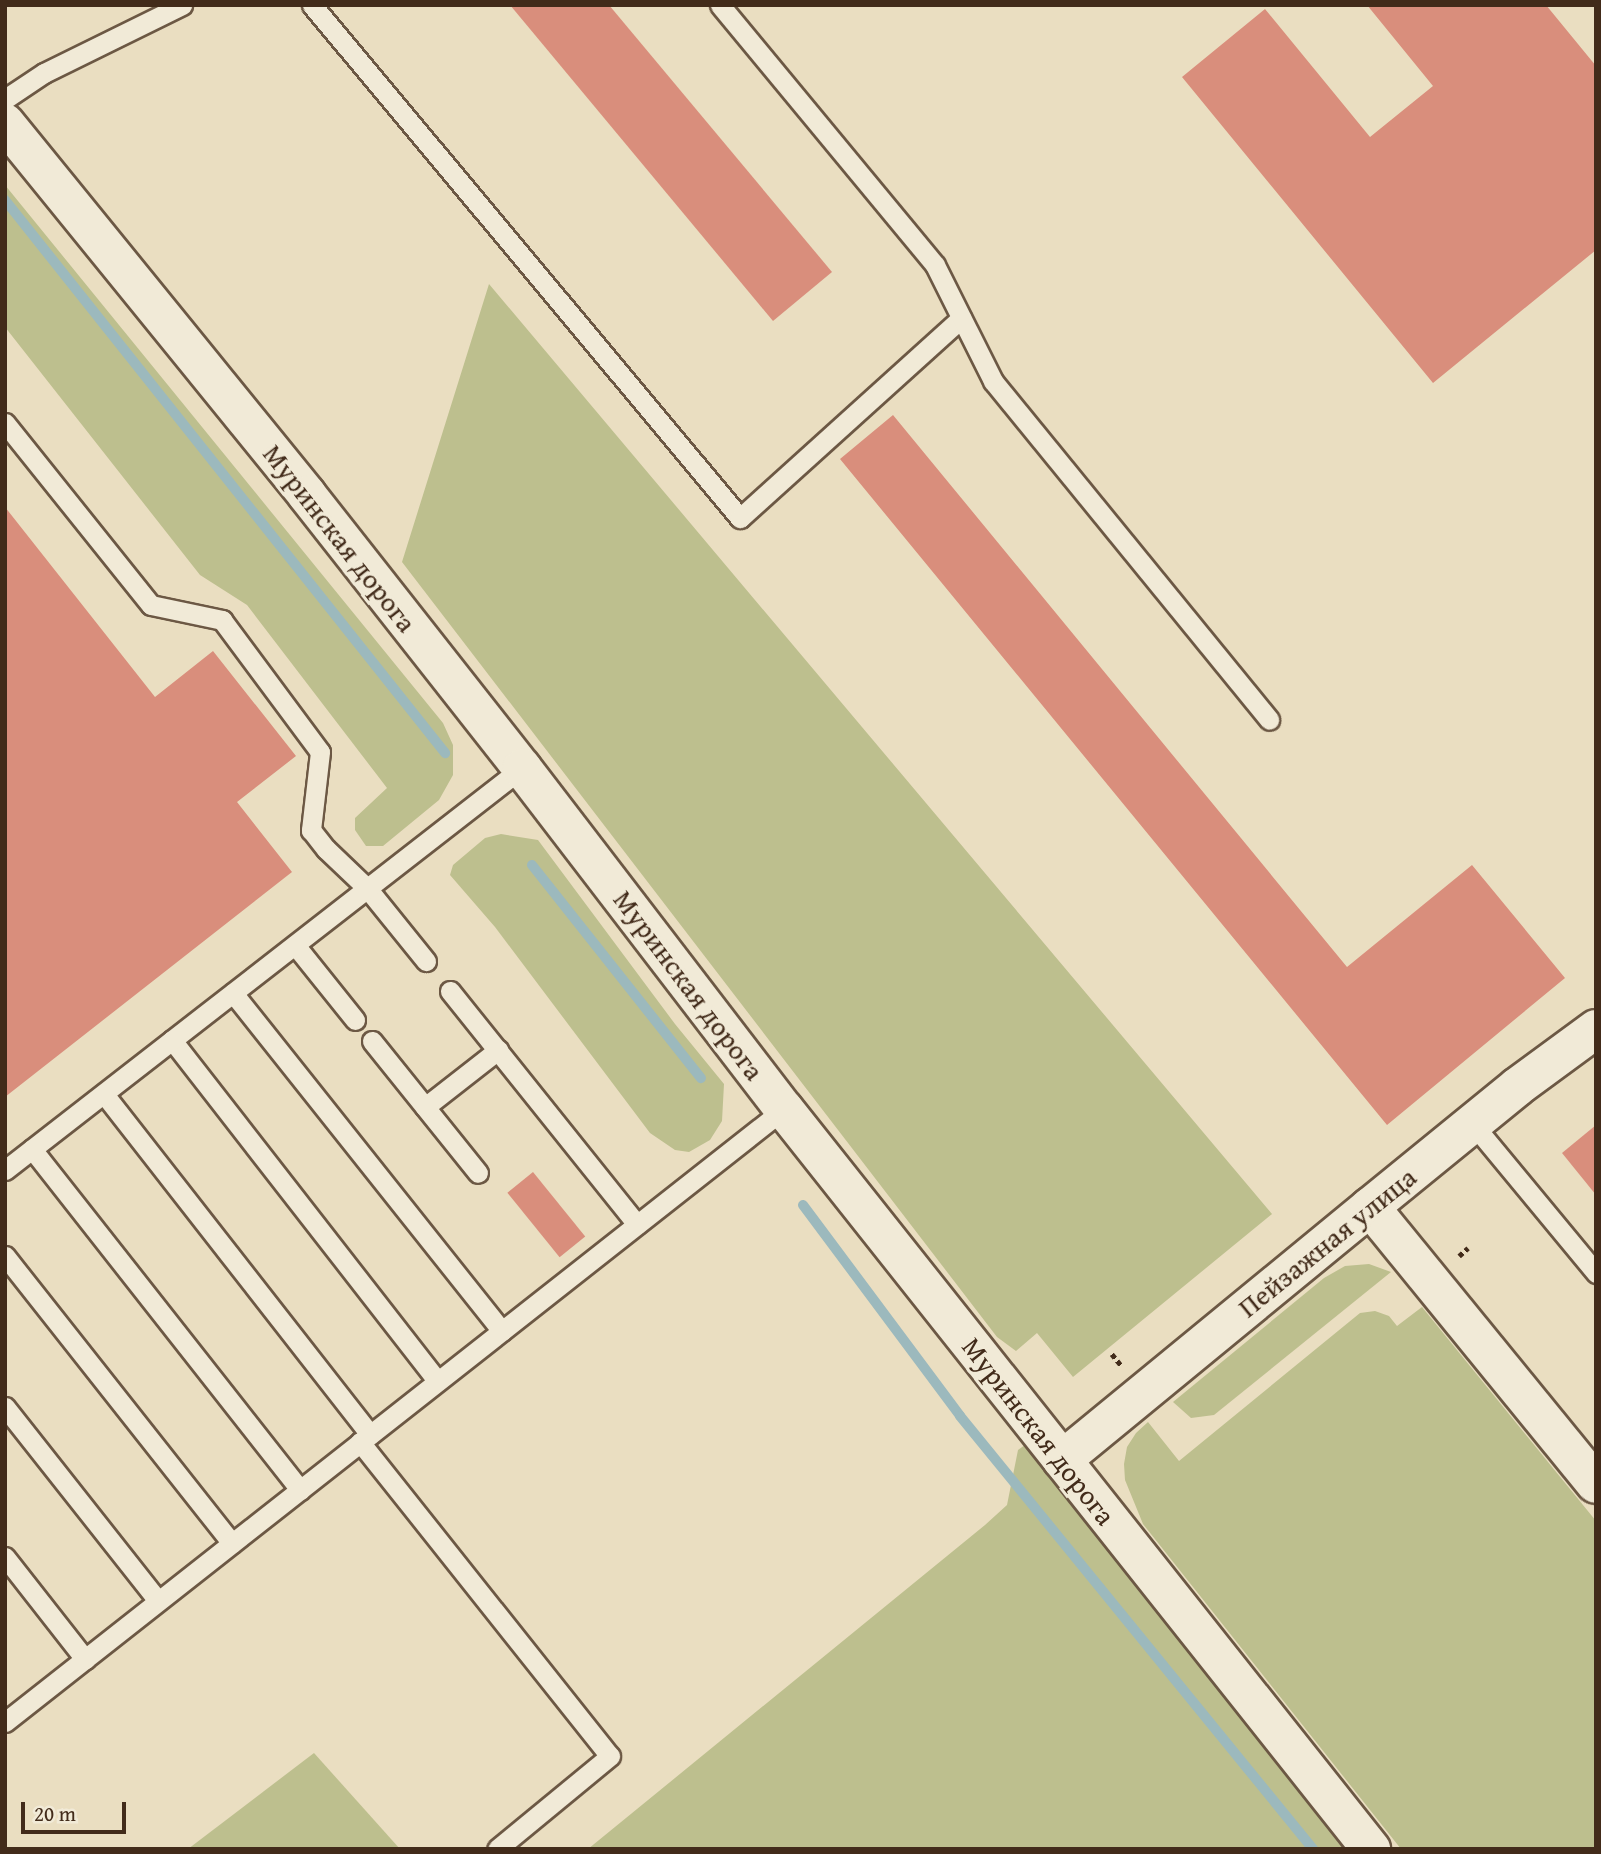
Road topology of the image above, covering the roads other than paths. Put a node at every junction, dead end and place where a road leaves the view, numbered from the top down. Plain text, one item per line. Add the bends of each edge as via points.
1 (182, 5) edge
2 (312, 5) edge
3 (720, 5) edge
4 (5, 99) edge
5 (5, 123) edge
6 (961, 317) junction
7 (5, 423) edge
8 (1269, 720) dead end
9 (522, 768) junction
10 (368, 888) junction
11 (295, 945) junction
12 (426, 961) dead end
13 (450, 991) dead end
14 (233, 993) junction
15 (355, 1020) dead end
16 (1596, 1029) edge
17 (172, 1040) junction
18 (372, 1041) dead end
19 (498, 1050) junction
20 (104, 1094) junction
21 (425, 1107) junction
22 (783, 1109) junction
23 (1472, 1124) junction
24 (32, 1149) junction
25 (5, 1170) edge
26 (478, 1173) dead end
27 (1370, 1207) junction
28 (637, 1224) junction
29 (5, 1256) edge
30 (1596, 1273) edge
31 (502, 1331) junction
32 (437, 1381) junction
33 (5, 1408) edge
34 (365, 1438) junction
35 (1062, 1460) junction
36 (1596, 1485) edge
37 (300, 1490) junction
38 (232, 1544) junction
39 (5, 1557) edge
40 (158, 1601) junction
41 (85, 1659) junction
42 (9, 1711) edge
43 (497, 1849) edge
44 (1371, 1849) edge

1 - 4 lane via 44,73
2 - 6 lane via 740,518
3 - 6 lane via 934,265
5 - 9 street, Муринская дорога via 299,484
6 - 8 lane via 993,381
7 - 10 lane via 150,605 222,620 320,752 312,830
9 - 10 lane
9 - 22 street, Муринская дорога
10 - 11 lane
10 - 12 lane
11 - 14 lane
11 - 15 lane
13 - 19 lane
14 - 17 lane
14 - 31 lane
16 - 23 street, Пейзажная улица
17 - 20 lane
17 - 32 lane
18 - 21 lane
19 - 21 lane
19 - 28 lane
20 - 24 lane
20 - 34 lane
21 - 26 lane
22 - 28 lane
22 - 35 street, Муринская дорога
23 - 27 street, Пейзажная улица
23 - 30 lane
24 - 25 lane
24 - 37 lane
27 - 35 street, Пейзажная улица
27 - 36 street
28 - 31 lane
29 - 38 lane
31 - 32 lane
32 - 34 lane
33 - 40 lane
34 - 37 lane
34 - 43 lane via 610,1756
35 - 44 street, Муринская дорога
37 - 38 lane
38 - 40 lane
39 - 41 lane
40 - 41 lane
41 - 42 lane

